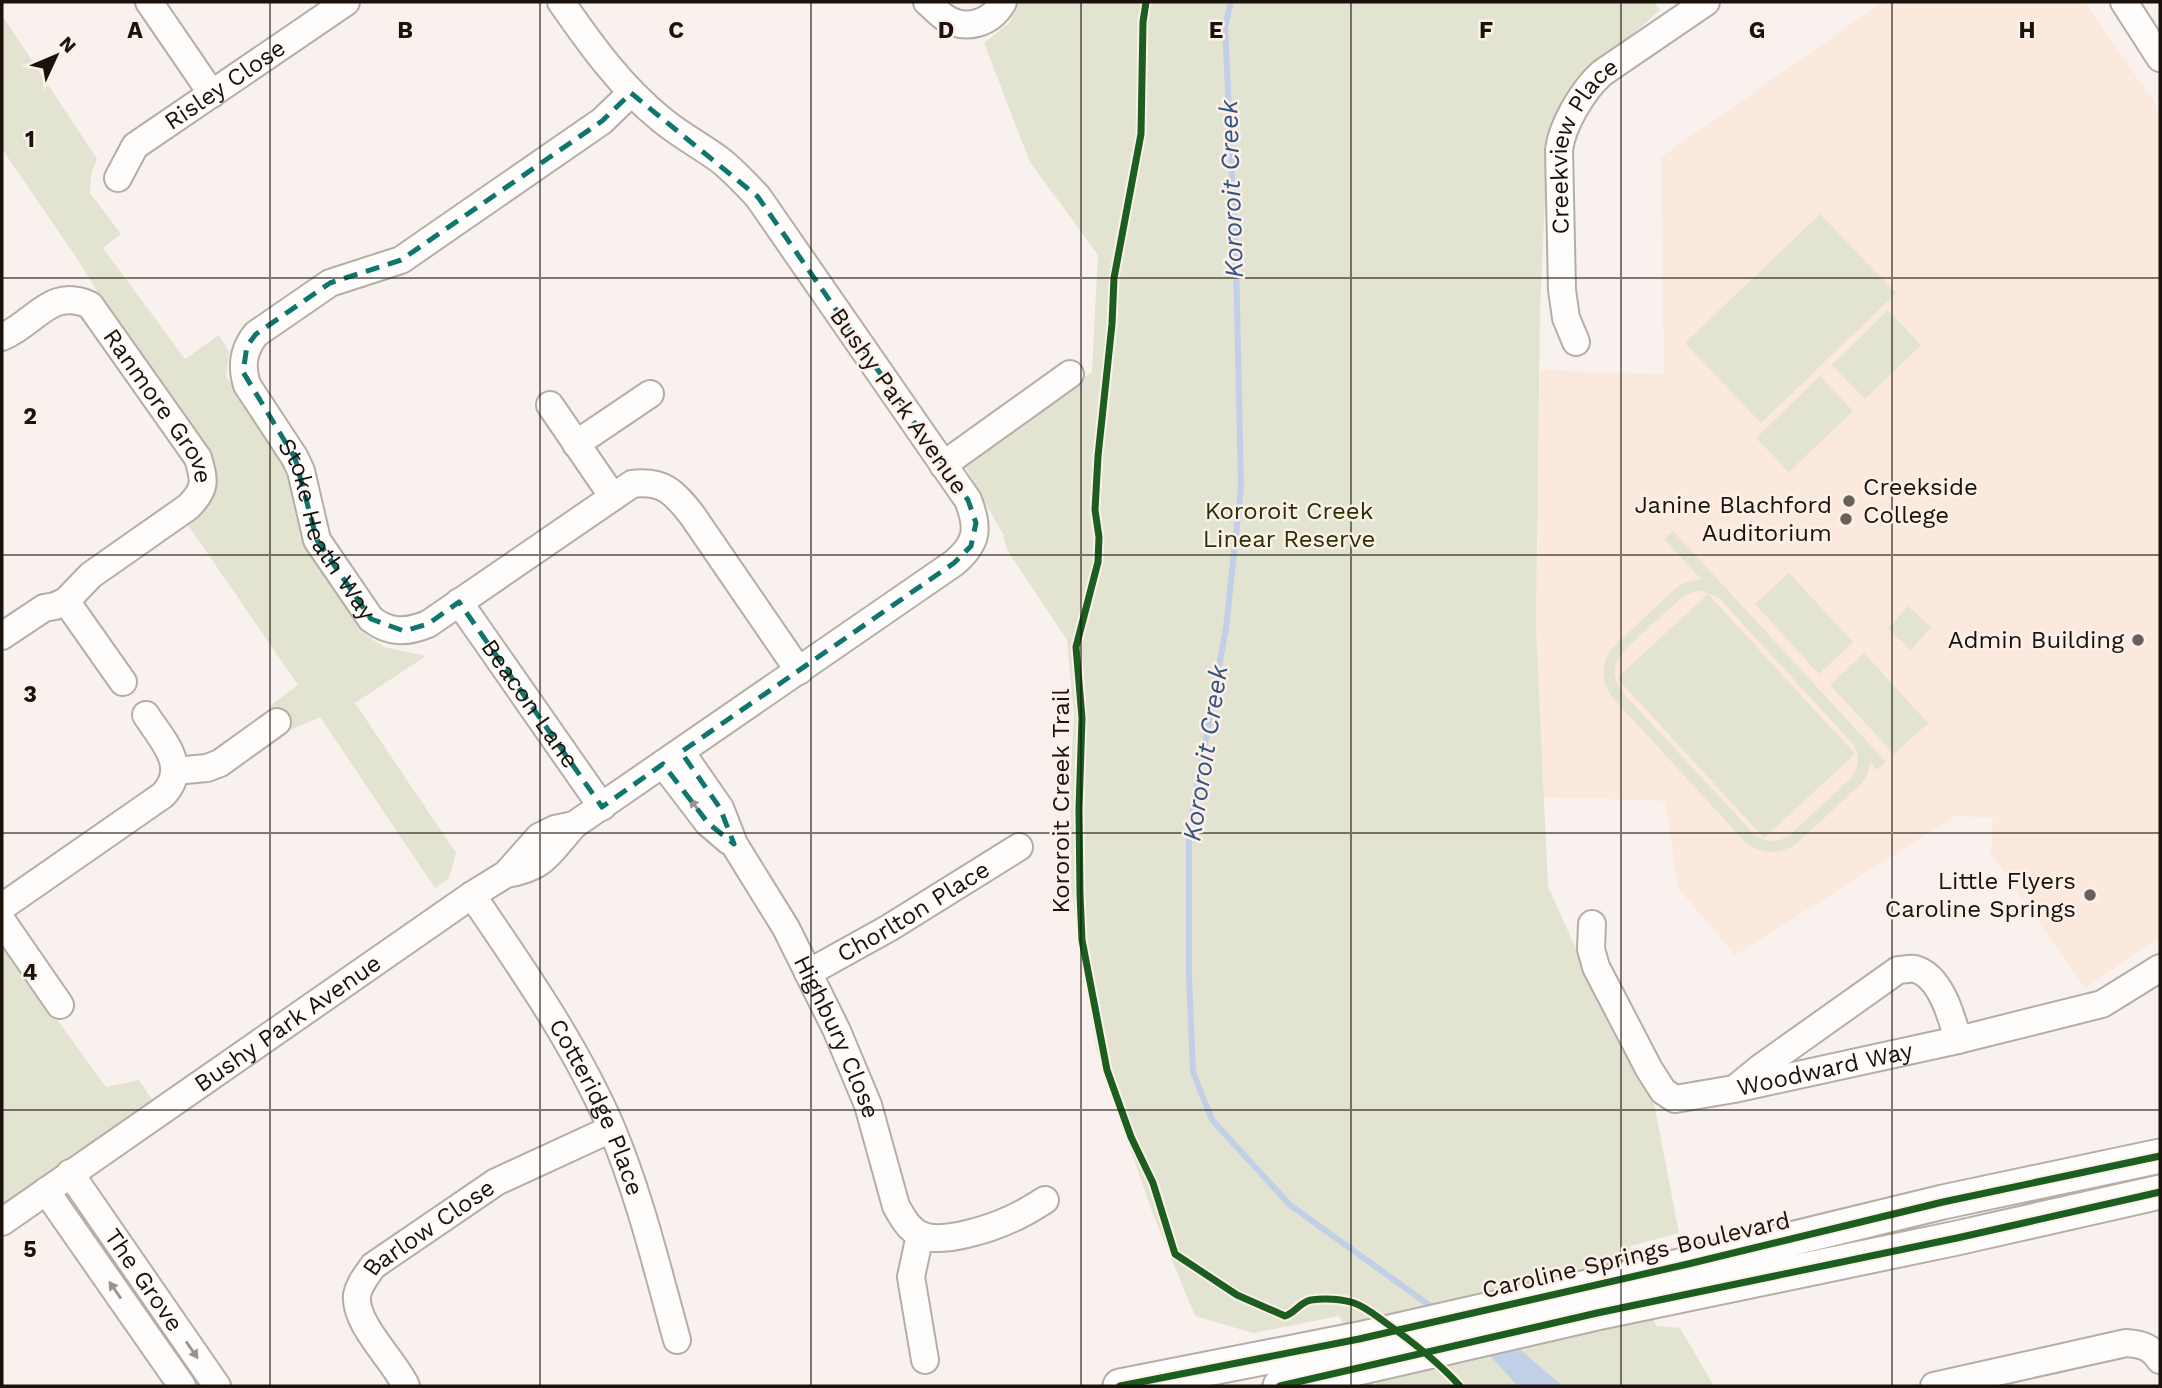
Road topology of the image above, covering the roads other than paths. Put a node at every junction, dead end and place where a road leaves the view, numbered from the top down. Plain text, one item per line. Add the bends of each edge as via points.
1 (149, 2) edge
2 (346, 2) edge
3 (561, 2) edge
4 (927, 2) edge
5 (1003, 2) edge
6 (1706, 2) edge
7 (2124, 2) edge
8 (2160, 58) edge
9 (631, 93) junction
10 (212, 94) junction
11 (118, 178) dead end
12 (2, 337) edge
13 (1576, 342) dead end
14 (1070, 374) dead end
15 (650, 394) dead end
16 (550, 405) dead end
17 (576, 444) junction
18 (943, 465) junction
19 (613, 497) junction
20 (66, 601) junction
21 (459, 602) junction
22 (2, 636) edge
23 (799, 671) junction
24 (123, 682) dead end
25 (146, 715) dead end
26 (277, 722) dead end
27 (672, 758) junction
28 (175, 771) junction
29 (602, 807) junction
30 (1019, 847) dead end
31 (472, 895) junction
32 (2, 907) edge
33 (2, 921) edge
34 (1592, 923) dead end
35 (2160, 968) edge
36 (808, 973) junction
37 (60, 1005) dead end
38 (1958, 1040) junction
39 (1734, 1089) junction
40 (611, 1129) junction
41 (2160, 1156) edge
42 (70, 1173) junction
43 (46, 1191) junction
44 (2160, 1192) edge
45 (1045, 1200) dead end
46 (2, 1222) edge
47 (920, 1235) junction
48 (677, 1340) dead end
49 (2155, 1345) edge
50 (925, 1360) dead end
51 (1942, 1385) edge
52 (182, 1386) edge
53 (217, 1386) edge
54 (406, 1386) edge
55 (1120, 1386) edge
56 (1280, 1386) edge

1 - 10 street
2 - 10 street, Risley Close
3 - 9 street, Bushy Park Avenue
4 - 5 street via 944,18 965,25 989,19
6 - 13 street, Creekview Place via 1592,82 1563,134 1559,150 1562,290
7 - 8 street
9 - 18 street, Bushy Park Avenue via 740,177 758,197
9 - 21 street, Stoke Heath Way via 601,121 401,260 330,283 256,334 247,346 243,372 247,385 301,471 317,540 371,618 381,626 404,631 428,624
10 - 11 street, Risley Close via 135,146
12 - 20 street, Ranmore Grove via 54,302 66,298 90,305 198,458 203,473 203,488 188,507 91,575
14 - 18 street
15 - 17 street
16 - 17 street
17 - 19 street
18 - 23 street, Bushy Park Avenue via 973,514 976,523 971,546 954,563
19 - 21 street, Stoke Heath Way
19 - 23 street, Stoke Heath Way via 632,484 646,482 672,492
20 - 22 street, Ranmore Grove via 44,608
20 - 24 street
21 - 29 street, Beacon Lane
23 - 27 street, Bushy Park Avenue
25 - 28 street via 169,750
26 - 28 street via 220,763
27 - 29 street, Bushy Park Avenue
27 - 36 street, Highbury Close via 708,823 734,844
28 - 32 street via 163,795
29 - 31 street, Bushy Park Avenue via 574,825 534,868 506,874
30 - 36 street, Chorlton Place
31 - 40 street, Cotteridge Place via 552,1014
31 - 42 street, Bushy Park Avenue
33 - 37 street
34 - 39 street, Woodward Way via 1596,967 1663,1091 1675,1099
35 - 38 street, Woodward Way via 2102,1003
36 - 47 street, Highbury Close via 867,1105 896,1206
38 - 39 street, Woodward Way
38 - 39 street via 1946,1001 1928,976 1914,968 1898,970
40 - 48 street, Cotteridge Place via 643,1216
40 - 54 street, Barlow Close via 496,1182 373,1266 357,1296 360,1313
41 - 55 main road, Caroline Springs Boulevard via 1359,1339
42 - 43 street, Bushy Park Avenue
42 -> 53 street, The Grove
43 - 46 street, Bushy Park Avenue
52 -> 43 street, The Grove
44 - 56 main road, Caroline Springs Boulevard via 1597,1312
45 - 47 street via 995,1226 947,1238
47 - 50 street via 911,1277
49 - 51 street via 2126,1343

